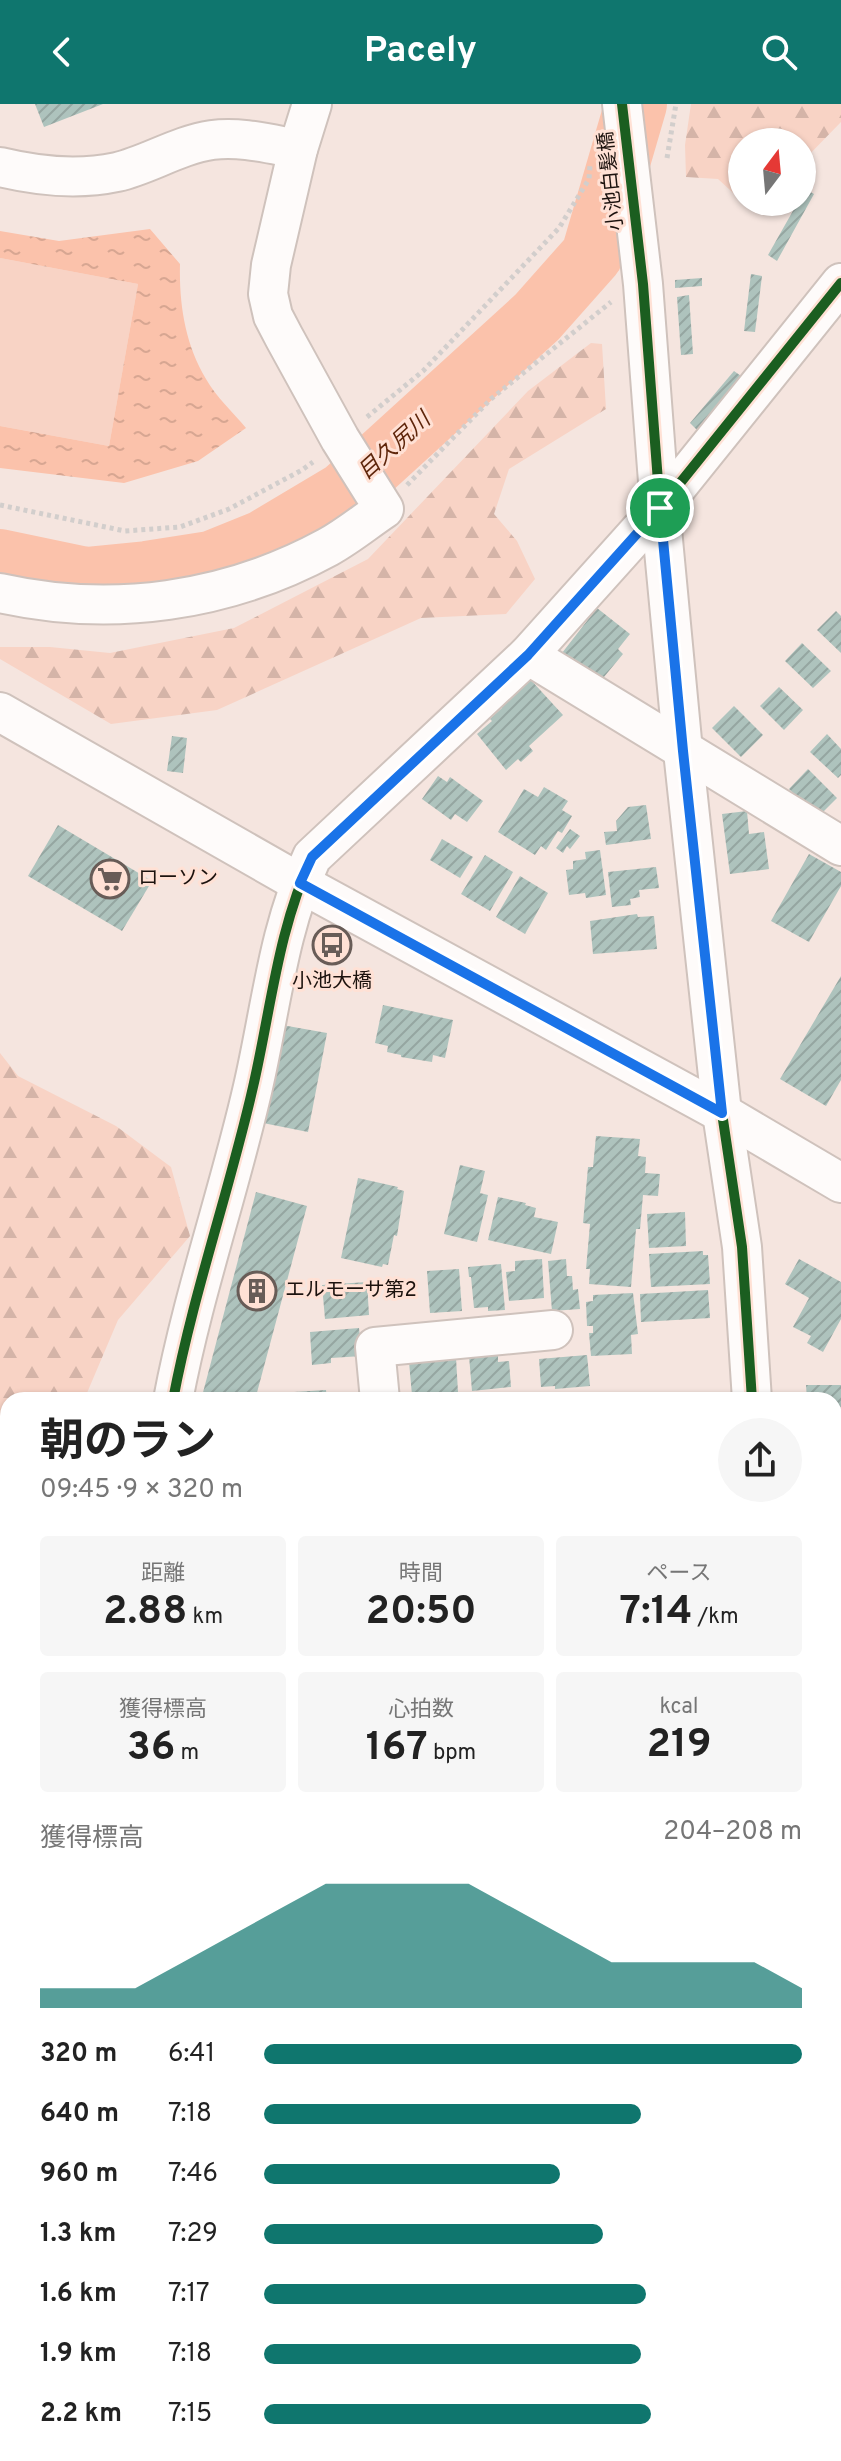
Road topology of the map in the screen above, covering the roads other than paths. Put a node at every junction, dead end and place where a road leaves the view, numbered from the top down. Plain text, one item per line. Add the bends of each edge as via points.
1 (312, 104) edge
2 (622, 104) edge
3 (298, 149) junction
4 (0, 167) edge
5 (841, 283) edge
6 (660, 508) junction
7 (0, 593) edge
8 (528, 655) junction
9 (0, 712) edge
10 (683, 751) junction
11 (841, 846) edge
12 (300, 883) junction
13 (722, 1113) junction
14 (841, 1183) edge
15 (553, 1330) dead end
16 (175, 1392) edge
17 (379, 1392) edge
18 (751, 1392) edge

1 - 3 street
2 - 6 street, 小池白髪橋
3 - 4 street via 251,140 212,140 118,172 67,176
3 - 7 street via 271,265 268,294 273,316 379,500 330,546 222,591 99,606
5 - 6 street
6 - 8 street
6 - 10 street, 小池白髪橋
8 - 10 street
8 - 12 street via 312,857
9 - 12 street
10 - 11 street
10 - 13 street, 小池白髪橋
12 - 13 street
12 - 16 street
13 - 14 street
13 - 18 street, 小池白髪橋 via 742,1247
15 - 17 street via 375,1347

